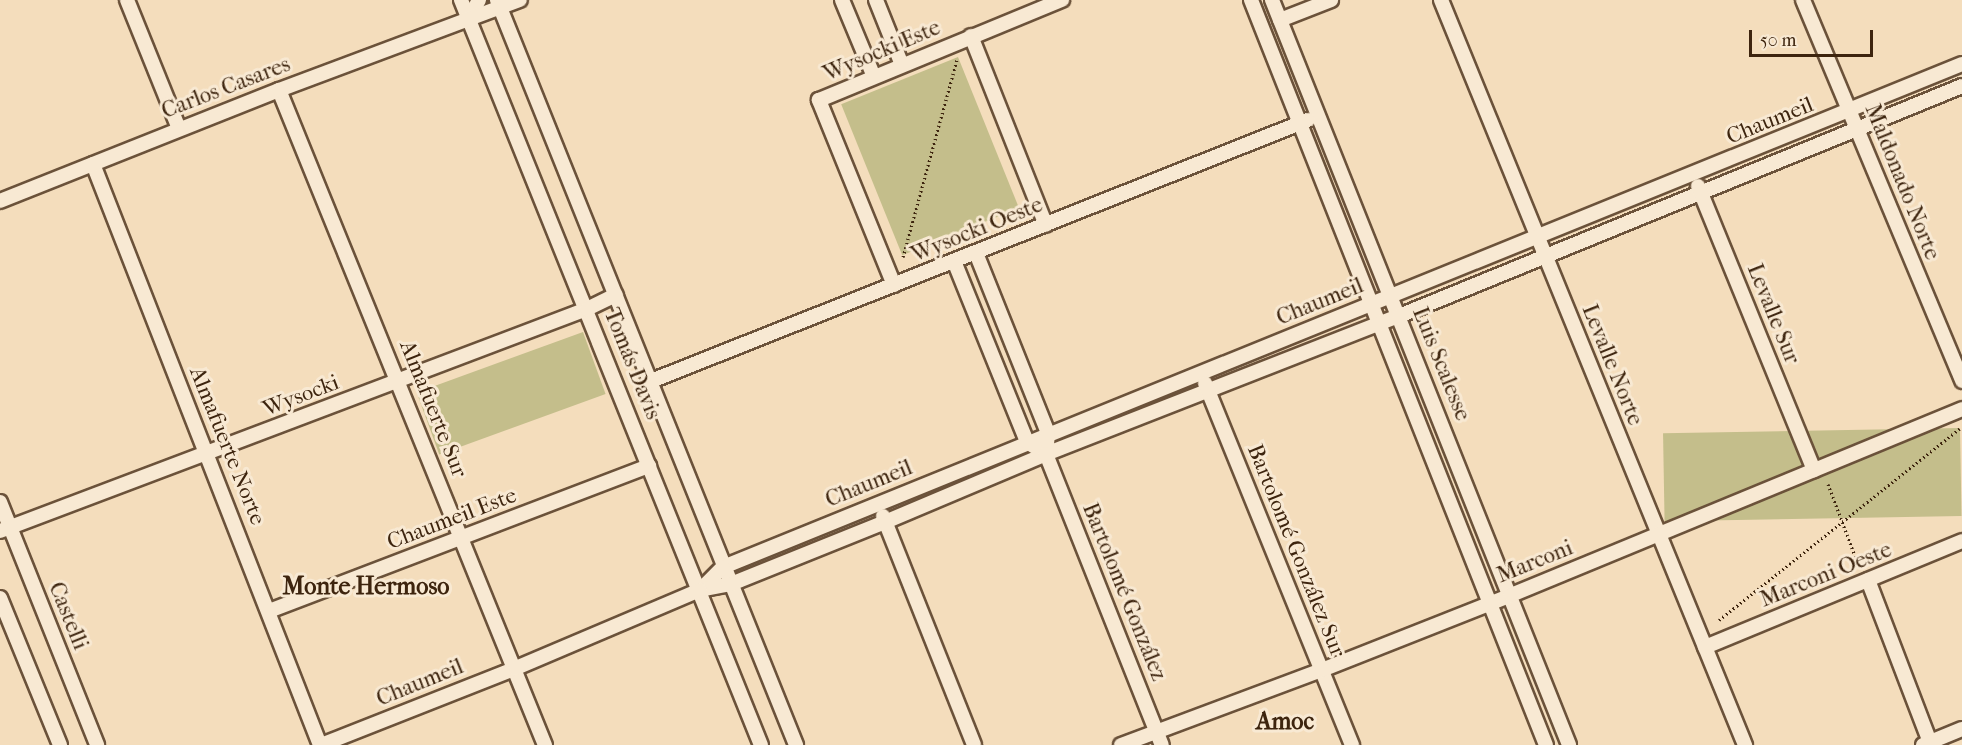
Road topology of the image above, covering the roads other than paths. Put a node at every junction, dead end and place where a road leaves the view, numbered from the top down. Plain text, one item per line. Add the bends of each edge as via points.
1 (127, 0) edge
2 (461, 0) edge
3 (479, 0) edge
4 (520, 0) edge
5 (842, 0) edge
6 (876, 0) edge
7 (1062, 0) edge
8 (1251, 0) edge
9 (1272, 0) edge
10 (1331, 0) edge
11 (1441, 0) edge
12 (1803, 0) edge
13 (499, 4) edge
14 (469, 18) junction
15 (1280, 20) junction
16 (971, 36) junction
17 (1962, 64) edge
18 (902, 65) junction
19 (874, 76) junction
20 (1962, 86) edge
21 (279, 90) junction
22 (1850, 111) junction
23 (1318, 116) junction
24 (1300, 123) junction
25 (179, 129) junction
26 (1858, 130) junction
27 (93, 164) junction
28 (1693, 174) junction
29 (1701, 192) junction
30 (0, 201) edge
31 (1046, 225) junction
32 (1537, 237) junction
33 (976, 253) junction
34 (1545, 257) junction
35 (954, 261) junction
36 (894, 285) junction
37 (615, 295) junction
38 (1390, 297) junction
39 (1371, 304) junction
40 (587, 309) junction
41 (1399, 316) junction
42 (1378, 324) junction
43 (1201, 373) junction
44 (398, 381) junction
45 (651, 381) junction
46 (1962, 381) edge
47 (1209, 391) junction
48 (1962, 409) edge
49 (1048, 433) junction
50 (1027, 442) junction
51 (207, 454) junction
52 (1047, 454) junction
53 (649, 466) junction
54 (1814, 470) junction
55 (0, 502) edge
56 (878, 503) junction
57 (885, 522) junction
58 (5, 529) edge
59 (1659, 534) junction
60 (462, 537) junction
61 (1962, 541) edge
62 (723, 567) junction
63 (1868, 580) junction
64 (730, 584) junction
65 (699, 590) junction
66 (1511, 595) junction
67 (0, 598) edge
68 (1491, 603) junction
69 (269, 611) junction
70 (1705, 647) junction
71 (516, 668) junction
72 (1322, 670) junction
73 (1962, 729) edge
74 (1156, 731) junction
75 (1927, 744) edge
76 (60, 745) edge
77 (98, 745) edge
78 (321, 745) edge
79 (545, 745) edge
80 (761, 745) edge
81 (796, 745) edge
82 (974, 745) edge
83 (1121, 745) edge
84 (1162, 745) edge
85 (1352, 745) edge
86 (1546, 745) edge
87 (1569, 745) edge
88 (1745, 745) edge

1 - 25 street
2 - 14 street, Tomás Davis
3 - 14 street
4 - 13 street, Carlos Casares
5 - 19 street
6 - 18 street
7 - 16 street, Wysocki Este
8 - 24 street, Luis Scalesse
9 - 15 street, Luis Scalesse
10 - 15 street
11 - 32 street, Levalle Norte
12 - 22 street, Maldonado Norte
13 - 14 street, Carlos Casares
13 - 37 street, Tomás Davis
14 - 21 street, Carlos Casares
14 - 40 street, Tomás Davis
15 - 23 street, Luis Scalesse
16 - 18 street, Wysocki Este
16 - 31 street
17 - 22 street, Chaumeil
18 - 19 street, Wysocki Este
19 - 36 street, Wysocki Este via 819,100
20 - 26 street, Chaumeil
21 - 25 street, Carlos Casares
21 - 44 street, Almafuerte Sur
22 - 26 street, Maldonado Norte
22 - 28 street, Chaumeil
23 - 24 street, Wysocki Oeste
23 - 38 street, Luis Scalesse
24 - 31 street, Wysocki Oeste
24 - 39 street, Luis Scalesse
25 - 27 street, Carlos Casares
26 - 29 street, Chaumeil
26 - 46 street, Maldonado Norte
27 - 30 street, Carlos Casares
27 - 51 street, Almafuerte Norte
28 - 29 street, Levalle Sur
28 - 32 street, Chaumeil
29 - 34 street, Chaumeil
29 - 54 street, Levalle Sur
31 - 33 street, Wysocki Oeste
32 - 34 street, Levalle Norte
32 - 38 street, Chaumeil
33 - 35 street, Wysocki Oeste
33 - 49 street, Bartolomé González
34 - 41 street, Chaumeil
34 - 59 street, Levalle Norte
35 - 36 street, Wysocki Oeste
35 - 50 street
36 - 45 street, Wysocki Oeste
37 - 40 street, Wysocki
37 - 45 street, Tomás Davis
38 - 39 street, Chaumeil
38 - 41 street, Luis Scalesse
39 - 42 street, Luis Scalesse
39 - 43 street, Chaumeil
40 - 44 street, Wysocki
40 - 53 street, Tomás Davis
41 - 42 street, Chaumeil
41 - 66 street, Luis Scalesse
42 - 47 street, Chaumeil
42 - 68 street, Luis Scalesse
43 - 47 street, Bartolomé González Sur
43 - 49 street, Chaumeil
44 - 51 street, Wysocki
44 - 60 street, Almafuerte Sur
45 - 62 street, Tomás Davis
47 - 52 street, Chaumeil
47 - 72 street, Bartolomé González Sur
48 - 54 street, Marconi
49 - 50 street, Chaumeil
49 - 52 street, Bartolomé González
50 - 52 street
50 - 56 street, Chaumeil
51 - 58 street, Wysocki
51 - 69 street, Almafuerte Norte
52 - 57 street, Chaumeil
52 - 74 street, Bartolomé González
53 - 60 street, Chaumeil Este
53 - 65 street, Tomás Davis
54 - 59 street, Marconi
55 - 58 street, Castelli
56 - 57 street
56 - 62 street, Chaumeil
57 - 64 street, Chaumeil
57 - 82 street
58 - 77 street, Castelli
59 - 66 street, Marconi
59 - 70 street, Levalle Norte
60 - 69 street, Chaumeil Este
60 - 71 street, Almafuerte Sur
61 - 63 street, Marconi Oeste
62 - 64 street, Tomás Davis
62 - 65 street, Chaumeil
63 - 70 street, Marconi Oeste
63 - 75 street
64 - 65 street, Chaumeil
64 - 81 street, Tomás Davis
65 - 71 street, Chaumeil
65 - 80 street, Tomás Davis
66 - 68 street, Marconi
66 - 87 street, Luis Scalesse
67 - 76 street
68 - 72 street, Marconi
68 - 86 street, Luis Scalesse
69 - 78 street, Almafuerte Norte
70 - 88 street, Levalle Norte
71 - 78 street, Chaumeil
71 - 79 street, Almafuerte Sur
72 - 74 street, Marconi
72 - 85 street, Bartolomé González Sur
73 - 75 street
74 - 83 street, Marconi
74 - 84 street, Bartolomé González

